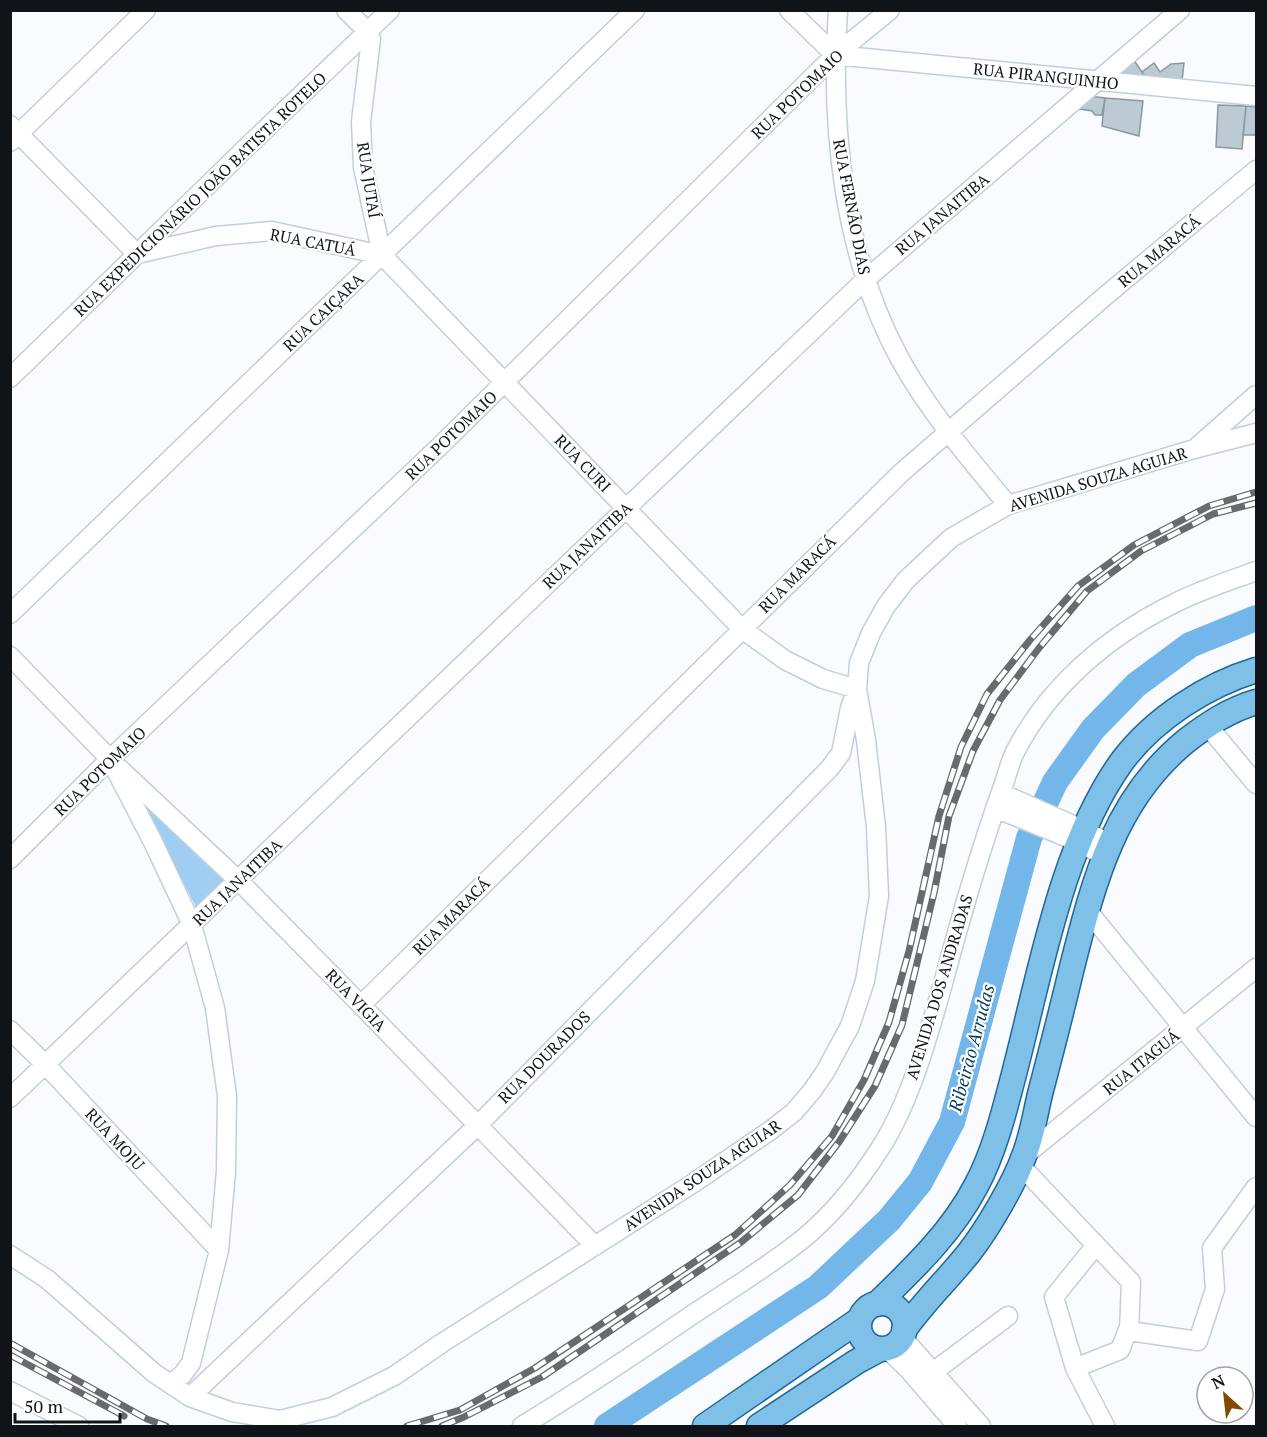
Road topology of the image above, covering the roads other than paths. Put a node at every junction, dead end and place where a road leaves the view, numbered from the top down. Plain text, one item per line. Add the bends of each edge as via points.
1 (146, 10) edge
2 (346, 10) edge
3 (390, 10) edge
4 (635, 10) edge
5 (789, 10) edge
6 (838, 10) edge
7 (890, 10) edge
8 (1180, 10) edge
9 (368, 32) junction
10 (835, 56) junction
11 (1096, 81) junction
12 (1257, 96) edge
13 (13, 134) edge
14 (1257, 170) edge
15 (137, 255) junction
16 (382, 255) junction
17 (866, 279) junction
18 (10, 378) edge
19 (504, 382) junction
20 (1257, 395) edge
21 (950, 431) junction
22 (1257, 433) edge
23 (1194, 449) junction
24 (1008, 505) junction
25 (626, 507) junction
26 (1257, 571) edge
27 (10, 614) edge
28 (742, 629) junction
29 (10, 656) edge
30 (1257, 670) edge
31 (857, 689) junction
32 (1257, 702) edge
33 (1207, 725) junction
34 (110, 759) junction
35 (1257, 784) edge
36 (1004, 803) junction
37 (1076, 834) junction
38 (1107, 849) junction
39 (10, 859) edge
40 (239, 881) junction
41 (1087, 910) junction
42 (192, 925) junction
43 (1257, 968) edge
44 (361, 1005) junction
45 (1184, 1028) junction
46 (10, 1030) edge
47 (45, 1064) junction
48 (10, 1098) edge
49 (1257, 1117) edge
50 (478, 1125) junction
51 (1021, 1169) junction
52 (1257, 1187) edge
53 (1096, 1245) junction
54 (595, 1246) junction
55 (219, 1250) junction
56 (10, 1255) edge
57 (877, 1304) junction
58 (1008, 1316) dead end
59 (859, 1320) junction
60 (1129, 1327) junction
61 (893, 1341) junction
62 (1075, 1368) junction
63 (933, 1372) junction
64 (171, 1384) junction
65 (10, 1391) edge
66 (190, 1397) junction
67 (79, 1426) edge
68 (522, 1426) edge
69 (705, 1426) edge
70 (759, 1426) edge
71 (957, 1426) edge
72 (981, 1426) edge
73 (1105, 1426) edge

1 - 13 street
2 - 9 street
3 - 9 street, RUA EXPEDICIONÁRIO JOÃO BATISTA ROTELO
4 - 16 street, RUA CAIÇARA
5 - 10 street
6 - 10 street, RUA FERNÃO DIAS
7 - 10 street, RUA POTOMAIO
8 - 11 street, RUA JANAITIBA
9 - 15 street, RUA EXPEDICIONÁRIO JOÃO BATISTA ROTELO
9 - 16 street, RUA JUTAÍ via 371,39 361,122 363,167
10 - 11 street, RUA PIRANGUINHO
10 - 17 street, RUA FERNÃO DIAS via 836,115 843,171
10 - 19 street, RUA POTOMAIO
11 - 12 street, RUA PIRANGUINHO
11 - 17 street, RUA JANAITIBA
13 - 15 street
14 - 21 street, RUA MARACÁ
15 - 16 street, RUA CATUÁ via 216,236 272,231
15 - 18 street, RUA EXPEDICIONÁRIO JOÃO BATISTA ROTELO
16 - 19 street, RUA CURI
16 - 27 street, RUA CAIÇARA
17 - 21 street, RUA FERNÃO DIAS via 900,360
17 - 25 street, RUA JANAITIBA
19 - 25 street, RUA CURI
19 - 34 street, RUA POTOMAIO
20 - 23 street
21 - 24 street, RUA FERNÃO DIAS
21 - 28 street, RUA MARACÁ via 850,521
22 - 23 street, AVENIDA SOUZA AGUIAR
23 - 24 street, AVENIDA SOUZA AGUIAR
24 - 31 street, AVENIDA SOUZA AGUIAR via 951,538 906,580 871,633 859,663
25 - 28 street, RUA CURI
25 - 40 street, RUA JANAITIBA
26 - 36 street, AVENIDA DOS ANDRADAS via 1174,603 1084,663 1053,695 1014,753
28 - 31 street, RUA CURI via 785,660 823,679
28 - 44 street, RUA MARACÁ
29 - 34 street
30 - 37 main road via 1190,701 1150,732 1123,760
31 - 50 street, RUA DOURADOS via 841,753 830,768
31 - 54 street, AVENIDA SOUZA AGUIAR via 876,827 879,896 865,981 850,1026 825,1072 794,1112
32 - 33 main road via 1234,709
33 - 35 street
33 - 38 main road via 1162,762 1149,778
34 - 39 street, RUA POTOMAIO
34 - 40 street, RUA VIGIA
34 - 42 street
36 - 37 street
36 - 68 street, AVENIDA DOS ANDRADAS via 974,872 930,1029 909,1088 883,1145 858,1180 806,1236 759,1272
37 - 38 street
37 - 57 main road via 1008,1098 977,1186 945,1234
38 - 41 main road
40 - 42 street, RUA JANAITIBA
40 - 44 street, RUA VIGIA
41 - 45 street
41 - 51 main road
42 - 47 street, RUA JANAITIBA
42 - 55 street via 215,1008 227,1096
43 - 45 street, RUA ITAGUÁ
44 - 50 street, RUA VIGIA
45 - 49 street
45 - 51 street, RUA ITAGUÁ
46 - 47 street, RUA MOJU
47 - 48 street, RUA JANAITIBA
47 - 55 street, RUA MOJU
50 - 54 street, RUA VIGIA
50 - 66 street, RUA DOURADOS
51 - 53 street
51 - 61 main road via 969,1252
52 - 60 street via 1212,1248 1215,1289 1198,1341
53 - 60 street via 1131,1282
53 - 62 street via 1054,1297
54 - 66 street, AVENIDA SOUZA AGUIAR via 394,1376 332,1407 280,1420 232,1413
55 - 64 street via 191,1363
56 - 64 street, AVENIDA SOUZA AGUIAR via 47,1279
57 - 59 main road
57 - 61 main road via 885,1303 902,1316
58 - 63 street
59 - 61 main road via 864,1342 874,1348
59 - 69 main road
60 - 62 street via 1120,1350
61 - 63 street
61 - 70 main road
61 - 71 street via 908,1369
62 - 73 street
63 - 72 street
64 - 66 street, AVENIDA SOUZA AGUIAR
65 - 67 street

